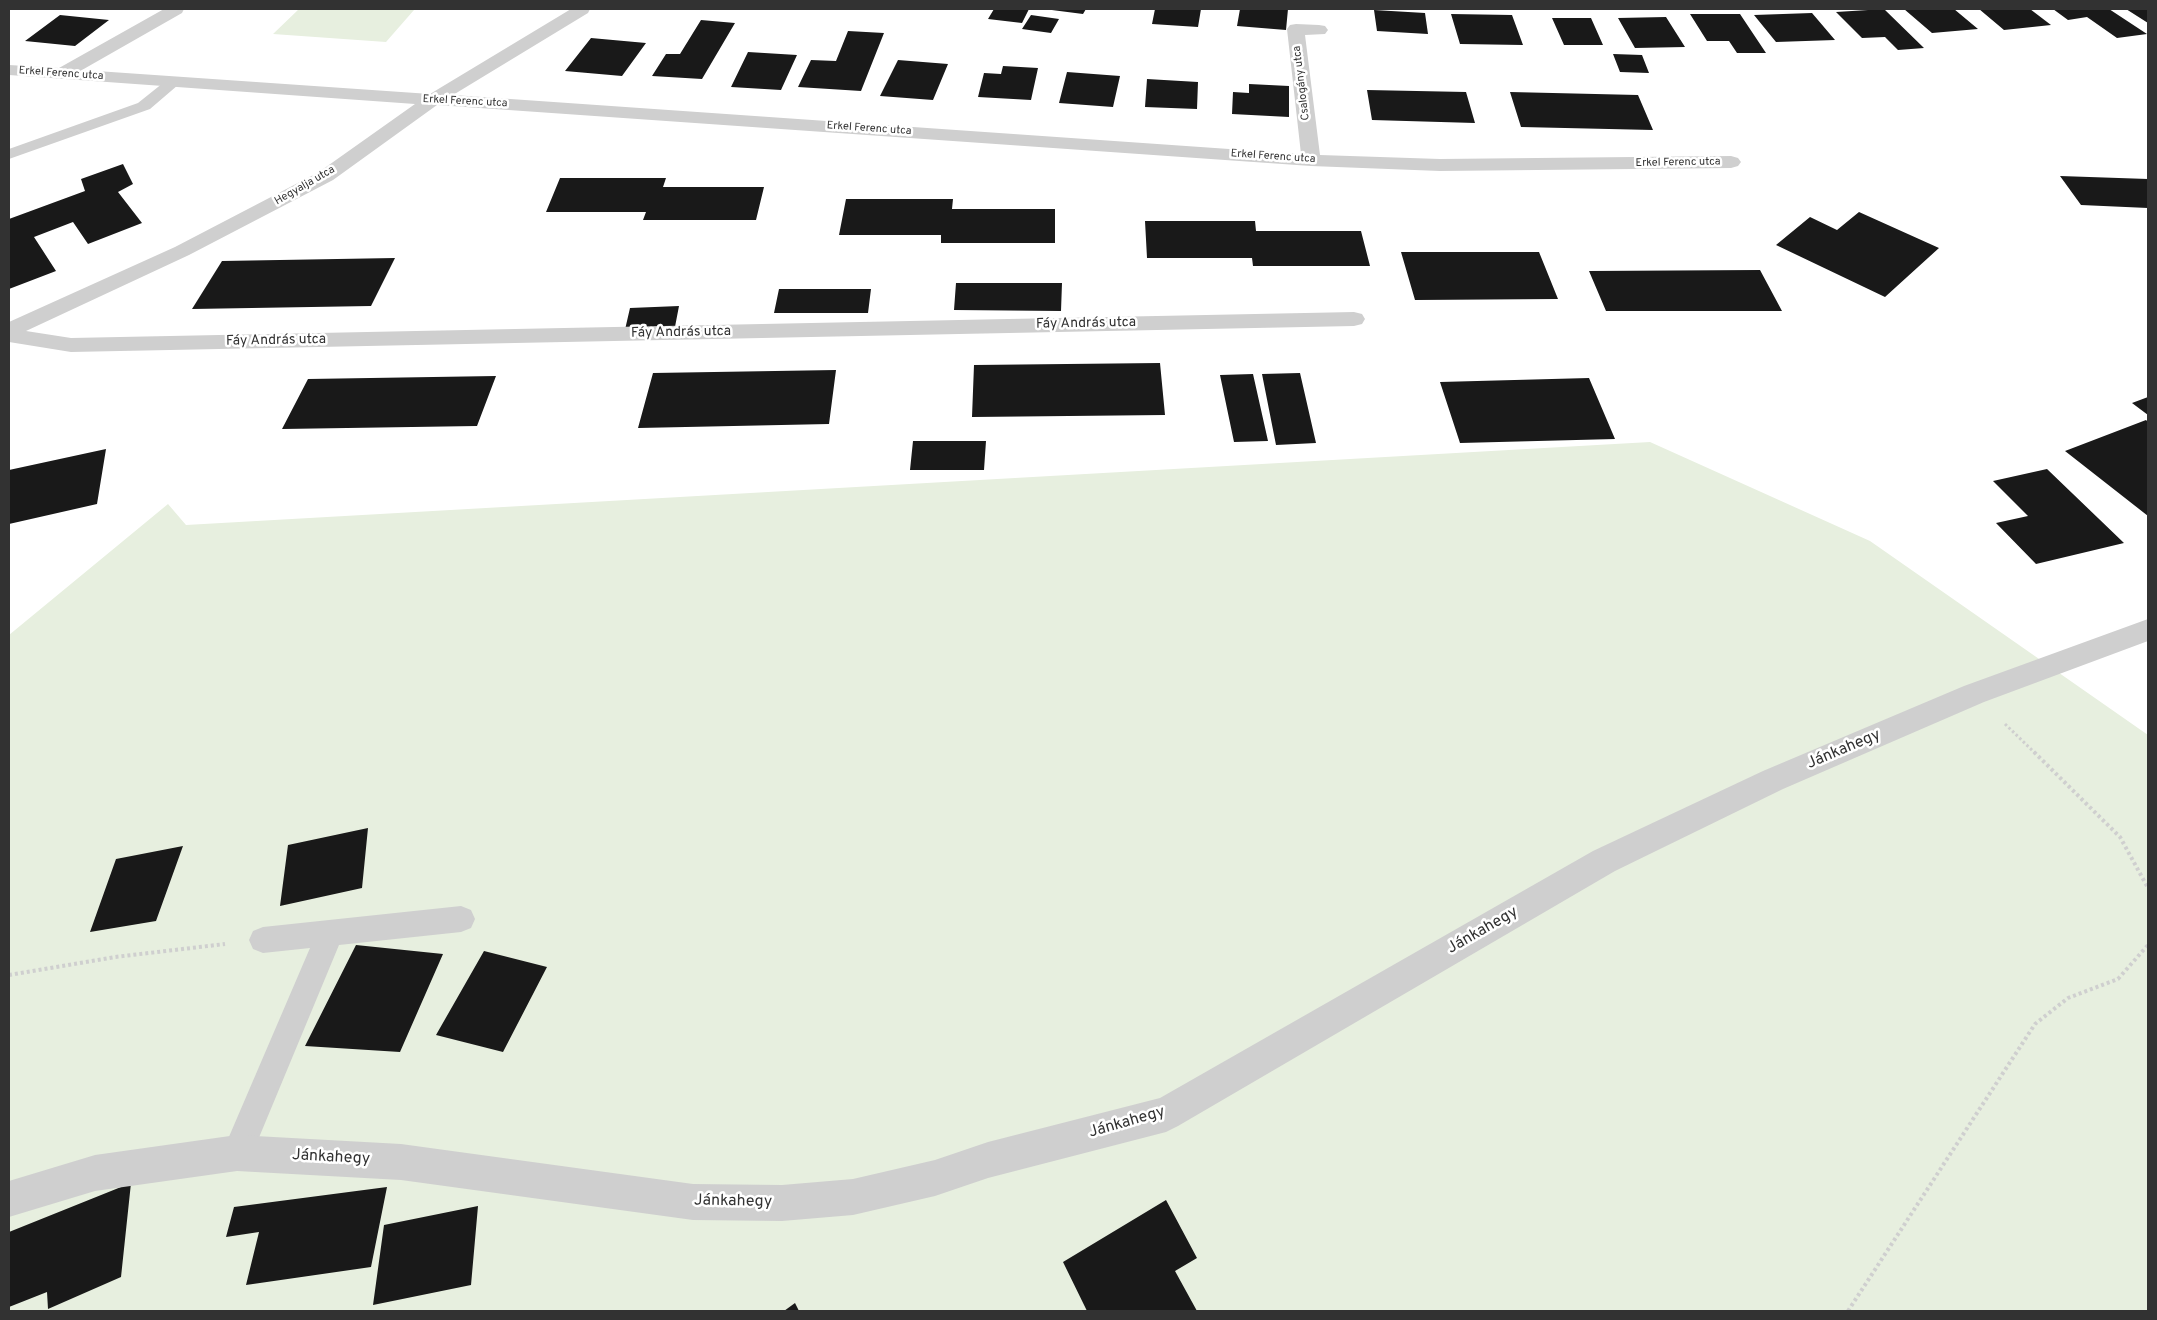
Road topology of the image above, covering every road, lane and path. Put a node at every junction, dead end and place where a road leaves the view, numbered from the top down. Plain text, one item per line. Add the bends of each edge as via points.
1 (176, 9) edge
2 (582, 9) edge
3 (1319, 30) dead end
4 (9, 70) edge
5 (62, 74) junction
6 (173, 82) junction
7 (432, 100) junction
8 (9, 154) edge
9 (1311, 160) junction
10 (1730, 162) dead end
11 (1354, 319) dead end
12 (9, 330) edge
13 (9, 334) edge
14 (2148, 630) edge
15 (1974, 694) junction
16 (2148, 888) edge
17 (462, 919) dead end
18 (331, 932) junction
19 (263, 940) joint
20 (2148, 945) edge
21 (9, 975) edge
22 (236, 1153) junction
23 (9, 1199) edge
24 (1848, 1311) edge

1 - 5 street
2 - 7 street, Hegyalja utca
3 - 9 street, Csalogány utca via 1296,29
4 - 5 street, Erkel Ferenc utca
5 - 6 street, Erkel Ferenc utca
6 - 7 street, Erkel Ferenc utca
6 - 8 lane via 144,106
7 - 9 street, Erkel Ferenc utca
7 - 12 street, Hegyalja utca via 326,176 182,251
9 - 10 street, Erkel Ferenc utca via 1440,165
11 - 13 street, Fáy András utca via 70,345
14 - 15 street, Jánkahegy
15 - 16 path via 2120,838
15 - 22 street, Jánkahegy via 1773,780 1604,861 1166,1114 988,1160 935,1178 844,1198 782,1203 693,1202 401,1162
17 - 18 lane
18 - 19 lane
18 - 22 lane
19 - 21 path via 115,957
20 - 24 path via 2118,979 2068,998 2035,1024
22 - 23 street, Jánkahegy via 95,1173

